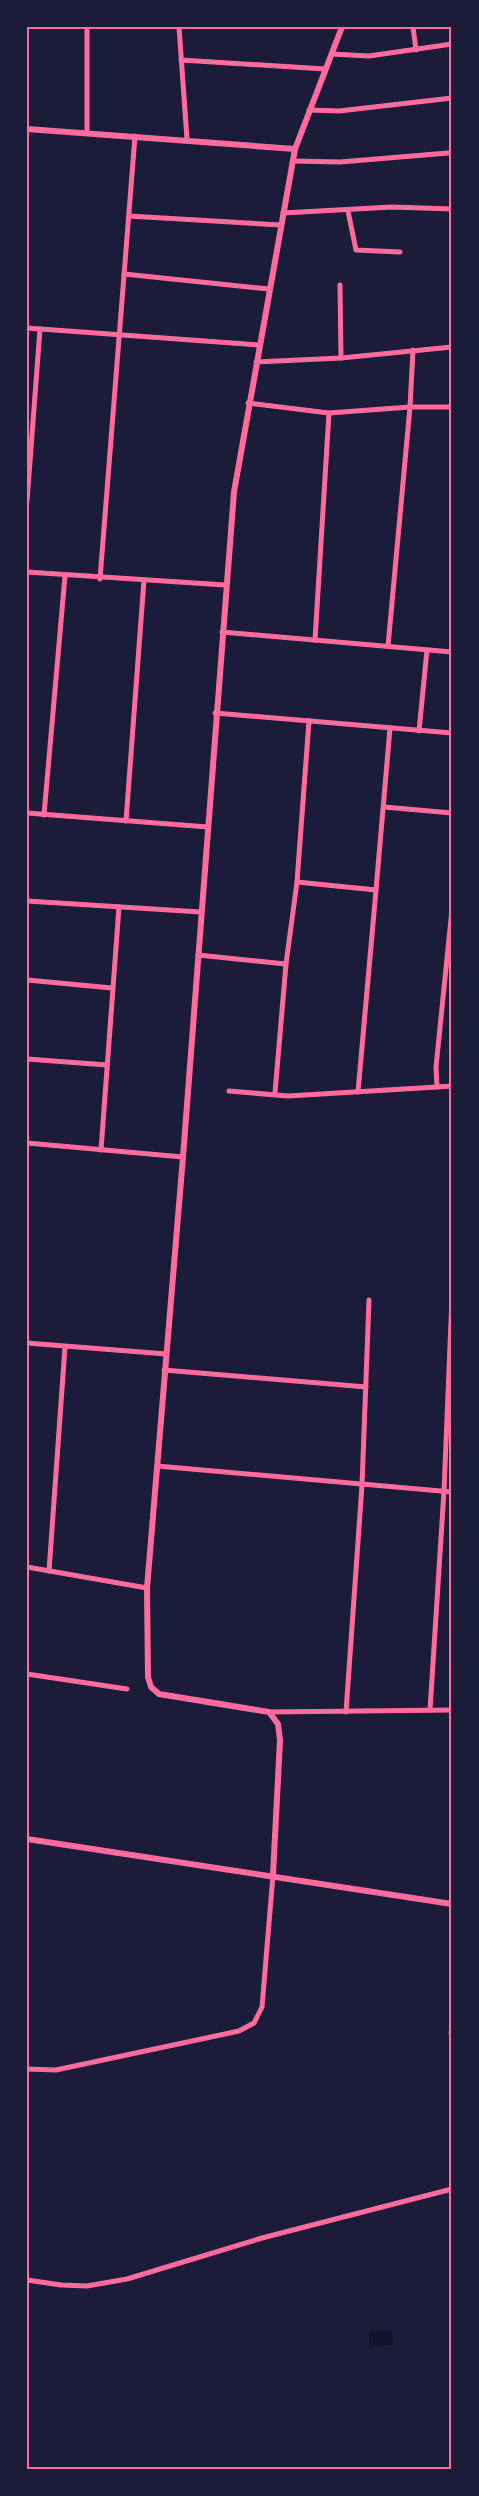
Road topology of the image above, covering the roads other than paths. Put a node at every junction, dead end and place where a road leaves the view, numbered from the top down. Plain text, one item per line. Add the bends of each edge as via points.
1 (87, 27) edge
2 (179, 27) edge
3 (342, 27) edge
4 (413, 27) edge
5 (452, 44) edge
6 (416, 50) junction
7 (332, 54) junction
8 (181, 60) junction
9 (325, 69) junction
10 (452, 98) edge
11 (309, 110) junction
12 (27, 129) edge
13 (87, 132) junction
14 (135, 136) junction
15 (187, 139) junction
16 (295, 150) junction
17 (448, 153) dead end
18 (293, 162) junction
19 (452, 209) edge
20 (348, 211) junction
21 (284, 213) junction
22 (129, 216) junction
23 (281, 225) junction
24 (400, 252) dead end
25 (124, 274) junction
26 (340, 285) dead end
27 (269, 289) junction
28 (27, 328) edge
29 (40, 328) junction
30 (119, 334) junction
31 (259, 345) junction
32 (452, 347) edge
33 (413, 350) junction
34 (341, 358) junction
35 (256, 362) junction
36 (248, 404) junction
37 (410, 407) junction
38 (452, 407) edge
39 (30, 411) edge
40 (329, 413) junction
41 (28, 488) edge
42 (27, 501) edge
43 (27, 572) edge
44 (65, 576) junction
45 (100, 579) junction
46 (144, 580) junction
47 (225, 585) junction
48 (222, 632) junction
49 (315, 640) junction
50 (388, 646) junction
51 (427, 650) junction
52 (452, 652) edge
53 (215, 713) junction
54 (309, 721) junction
55 (390, 728) junction
56 (419, 731) junction
57 (452, 734) edge
58 (384, 807) junction
59 (27, 813) edge
60 (452, 813) edge
61 (44, 815) junction
62 (126, 821) junction
63 (208, 827) junction
64 (297, 882) junction
65 (376, 890) junction
66 (27, 901) edge
67 (119, 907) junction
68 (452, 909) edge
69 (201, 912) junction
70 (198, 955) junction
71 (286, 964) junction
72 (27, 980) edge
73 (112, 988) junction
74 (27, 1059) edge
75 (107, 1065) junction
76 (452, 1086) edge
77 (437, 1087) junction
78 (229, 1091) dead end
79 (358, 1092) junction
80 (275, 1093) junction
81 (27, 1143) edge
82 (101, 1150) junction
83 (183, 1157) junction
84 (452, 1297) edge
85 (369, 1300) dead end
86 (27, 1343) edge
87 (65, 1347) junction
88 (166, 1354) junction
89 (165, 1370) junction
90 (366, 1387) junction
91 (157, 1466) junction
92 (362, 1485) junction
93 (444, 1491) junction
94 (452, 1492) edge
95 (27, 1567) edge
96 (49, 1571) junction
97 (147, 1588) junction
98 (27, 1674) edge
99 (127, 1689) dead end
100 (430, 1710) junction
101 (452, 1710) edge
102 (269, 1712) junction
103 (346, 1712) junction
104 (27, 1839) edge
105 (273, 1875) junction
106 (452, 1904) edge
107 (452, 2027) edge
108 (451, 2033) edge
109 (27, 2068) edge
110 (452, 2189) edge
111 (27, 2280) edge

1 - 13 street
2 - 8 street
3 - 7 street
4 - 6 street
5 - 6 street
6 - 7 street via 369,56
7 - 9 street
8 - 9 street
8 - 15 street
9 - 11 street
10 - 11 street via 339,111
11 - 16 street
12 - 13 street
13 - 14 street
14 - 15 street
14 - 22 street
15 - 16 street
16 - 18 street
17 - 18 street
18 - 21 street
19 - 20 street via 392,207
20 - 21 street
20 - 24 street via 356,250
21 - 23 street
22 - 23 street
22 - 25 street
23 - 27 street
25 - 27 street
25 - 30 street
26 - 34 street
27 - 31 street
28 - 29 street
29 - 30 street
29 - 39 street
30 - 31 street
30 - 45 street
31 - 35 street
32 - 33 street
33 - 34 street
33 - 37 street
34 - 35 street
35 - 36 street
36 - 40 street
36 - 47 street
37 - 38 street
37 - 40 street
37 - 50 street
39 - 41 street
40 - 49 street
41 - 42 street
43 - 44 street
44 - 45 street
44 - 61 street
45 - 46 street
46 - 47 street
46 - 62 street
47 - 48 street
48 - 49 street
48 - 53 street
49 - 50 street
50 - 51 street
51 - 52 street
51 - 56 street
53 - 54 street
53 - 63 street
54 - 55 street
54 - 64 street
55 - 56 street
55 - 58 street
56 - 57 street
58 - 60 street
58 - 65 street
59 - 61 street
61 - 62 street
62 - 63 street
63 - 69 street
64 - 65 street
64 - 71 street
65 - 79 street
66 - 67 street
67 - 69 street
67 - 73 street
68 - 77 street
69 - 70 street
70 - 71 street
70 - 83 street
71 - 80 street
72 - 73 street
73 - 75 street
74 - 75 street
75 - 82 street
76 - 77 street
77 - 79 street
78 - 80 street
79 - 80 street via 288,1096
81 - 82 street
82 - 83 street
83 - 88 street
84 - 93 street
85 - 90 street
86 - 87 street
87 - 88 street
87 - 96 street
88 - 89 street
89 - 90 street
89 - 91 street
90 - 92 street
91 - 92 street
91 - 97 street
92 - 93 street
92 - 103 street
93 - 94 street
93 - 100 street
95 - 96 street
96 - 97 street
97 - 102 street via 151,1688 159,1694
98 - 99 street
100 - 101 street
100 - 103 street
102 - 103 street
102 - 105 street via 278,1724 280,1740
104 - 105 street
105 - 106 street
105 - 109 street via 262,2007 254,2023 239,2031 56,2070
107 - 108 street
110 - 111 street via 262,2238 127,2279 87,2286

